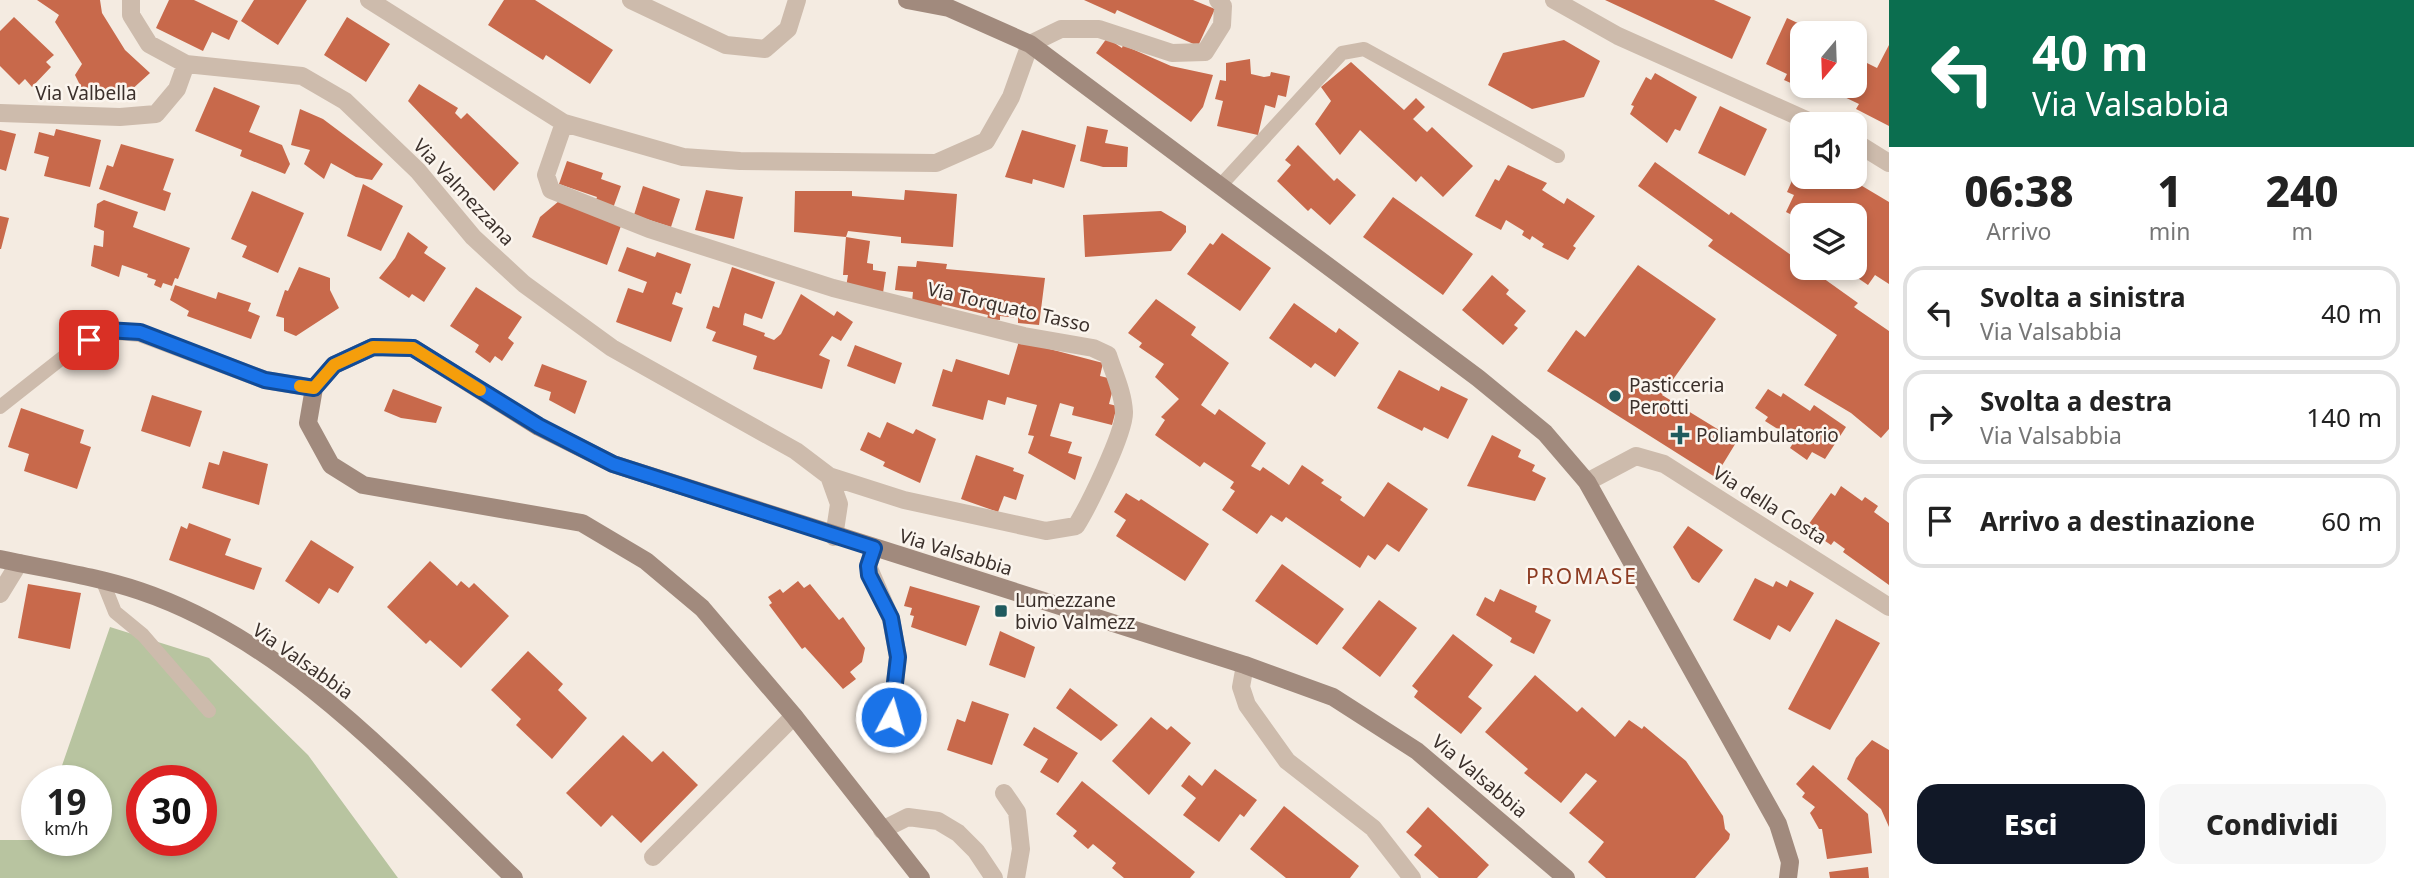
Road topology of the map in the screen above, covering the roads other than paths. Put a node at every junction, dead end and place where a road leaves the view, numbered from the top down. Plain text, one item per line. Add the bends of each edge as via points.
1 (131, 0) edge
2 (369, 0) edge
3 (631, 0) edge
4 (797, 0) edge
5 (907, 0) edge
6 (1218, 0) edge
7 (1554, 0) edge
8 (1030, 44) junction
9 (186, 64) junction
10 (0, 113) edge
11 (1790, 113) edge
12 (565, 122) junction
13 (1867, 149) edge
14 (1558, 156) dead end
15 (1889, 163) edge
16 (1220, 186) junction
17 (71, 351) joint
18 (314, 388) junction
19 (0, 407) edge
20 (829, 476) junction
21 (1587, 482) junction
22 (834, 537) junction
23 (874, 548) junction
24 (0, 559) edge
25 (19, 563) junction
26 (103, 582) junction
27 (0, 594) edge
28 (1889, 607) edge
29 (1245, 664) junction
30 (209, 711) dead end
31 (794, 716) junction
32 (903, 742) dead end
33 (1004, 793) dead end
34 (882, 830) junction
35 (653, 857) dead end
36 (513, 878) edge
37 (921, 878) edge
38 (994, 878) edge
39 (1016, 878) edge
40 (1412, 878) edge
41 (1566, 878) edge
42 (1788, 878) edge

1 - 9 street, Via Valmezzana via 131,15 149,44
2 - 12 street
3 - 4 street via 726,45 765,49 788,29
5 - 8 main road via 948,8
6 - 8 street via 1223,6 1222,25 1205,52 1172,53 1099,29 1061,29
7 - 11 street via 1618,36
8 - 12 street via 1011,97 986,141 936,163 683,157
8 - 16 main road
9 - 10 street, Via Valbella via 177,89 156,114
9 - 20 street, Via Valmezzana via 302,76 345,101 418,171 473,237 524,284 612,348 796,451
12 - 20 street, Via Torquato Tasso via 546,175 551,190 649,229 833,288 1024,336 1094,348 1108,355 1122,394 1125,416 1090,505 1076,526 1046,531 904,500
13 - 15 street
14 - 16 lane via 1364,49 1342,53
16 - 21 main road via 1478,378 1545,433
17 - 18 street via 106,330 140,332 265,380
17 - 19 lane
18 - 22 main road, Via Valsabbia via 334,365 373,347 413,348 539,426 613,464
18 - 31 main road via 308,423 331,465 363,485 582,523 646,561 702,608
20 - 22 street via 839,504
21 - 28 street, Via della Costa via 1636,456 1664,464
21 - 42 main road via 1778,824 1790,862
22 - 23 main road, Via Valsabbia
23 - 29 main road, Via Valsabbia
23 - 32 street via 869,575 891,618 898,657 891,717
24 - 25 main road, Via Valsabbia
25 - 26 main road, Via Valsabbia
25 - 27 street
26 - 30 lane via 115,612 143,635
26 - 36 main road, Via Valsabbia via 141,592 207,621 285,669 352,722
29 - 40 street via 1241,687 1247,705 1287,761 1373,828
29 - 41 main road, Via Valsabbia via 1333,697 1418,751
31 - 34 main road
31 - 35 street
33 - 39 street via 1017,812 1021,849
34 - 37 main road
34 - 38 street via 908,817 938,821 976,851

